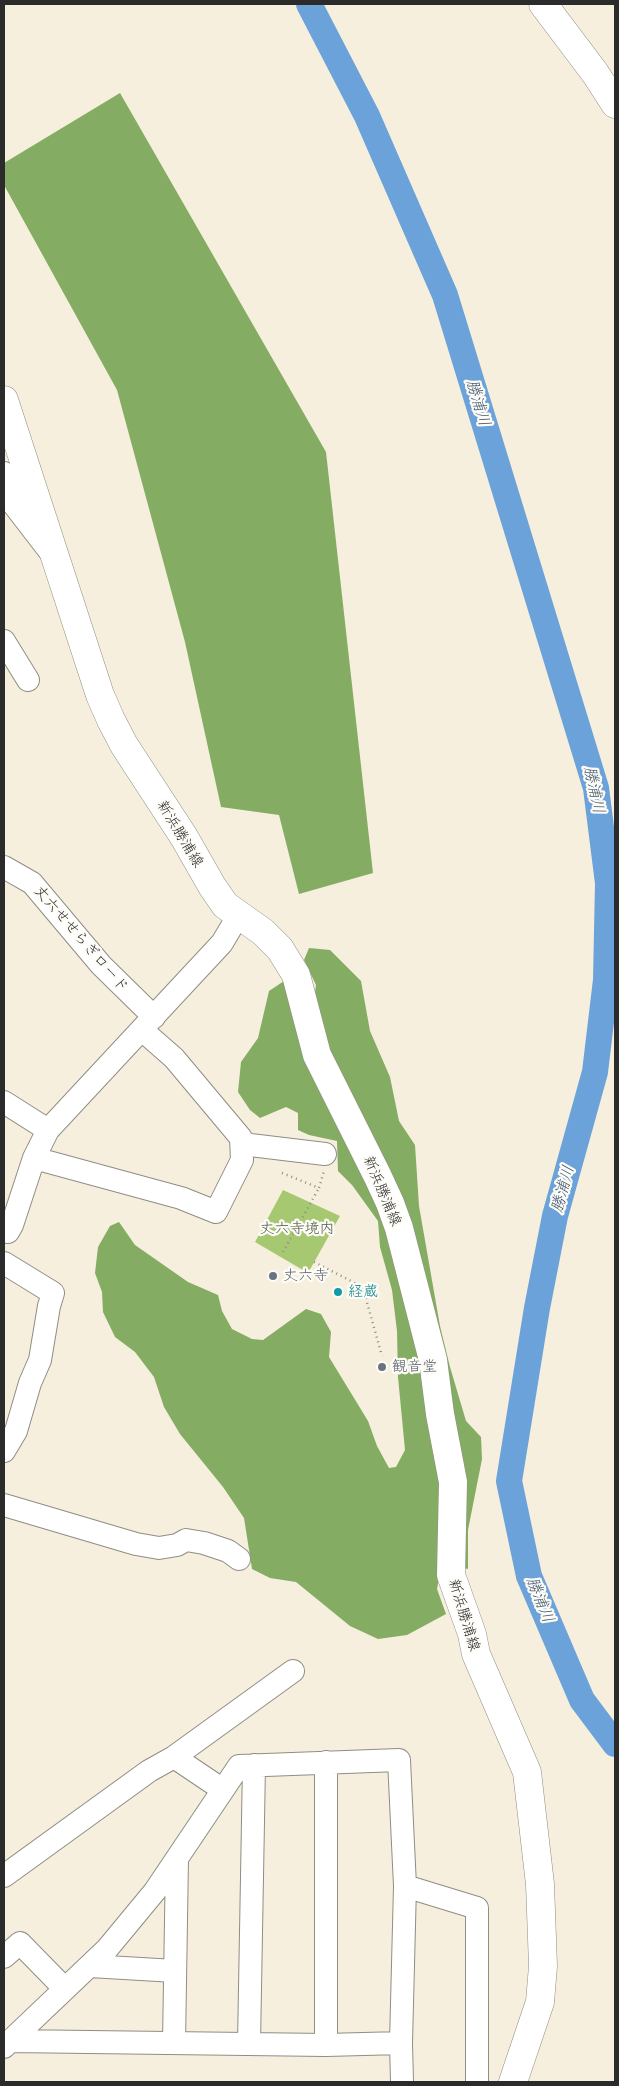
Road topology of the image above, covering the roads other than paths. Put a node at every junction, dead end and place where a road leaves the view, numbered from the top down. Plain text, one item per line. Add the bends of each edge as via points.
1 (543, 4) edge
2 (615, 104) edge
3 (4, 400) edge
4 (4, 473) edge
5 (55, 558) junction
6 (4, 642) edge
7 (28, 680) dead end
8 (4, 867) edge
9 (238, 916) junction
10 (148, 1023) junction
11 (4, 1102) edge
12 (48, 1130) junction
13 (242, 1152) junction
14 (325, 1154) road end
15 (34, 1158) junction
16 (6, 1232) edge
17 (4, 1261) edge
18 (4, 1452) edge
19 (4, 1505) edge
20 (239, 1558) dead end
21 (293, 1670) dead end
22 (174, 1757) junction
23 (326, 1762) junction
24 (254, 1765) junction
25 (223, 1790) junction
26 (177, 1859) junction
27 (4, 1876) edge
28 (405, 1886) junction
29 (4, 1957) edge
30 (90, 1966) junction
31 (175, 1971) junction
32 (65, 1989) junction
33 (174, 2043) junction
34 (402, 2043) junction
35 (7, 2044) edge
36 (249, 2044) junction
37 (326, 2045) junction
38 (402, 2082) edge
39 (477, 2082) edge
40 (513, 2082) edge

1 - 2 main road
3 - 5 main road, 新浜勝浦線
4 - 5 street via 14,505
5 - 9 main road, 新浜勝浦線 via 111,720 212,886 225,905
6 - 7 street
8 - 10 street, 丈六せせらぎロード via 32,883
9 - 10 street via 222,943
9 - 40 main road, 新浜勝浦線 via 263,932 280,949 296,975 317,1055 390,1203 432,1360 454,1482 451,1575 476,1654 527,1772 540,1884 543,1966 540,2002
10 - 12 street
10 - 13 street, 丈六せせらぎロード via 241,1138
11 - 12 street
12 - 15 street
13 - 14 street
13 - 15 street via 216,1212 181,1198
15 - 16 street via 12,1225
16 - 17 street via 12,1237
17 - 18 street via 53,1293 40,1360 16,1431
19 - 20 street via 136,1544 159,1548 186,1540 228,1551
21 - 22 street
22 - 25 street
22 - 27 street via 149,1771
23 - 24 street
23 - 28 street via 399,1760
23 - 37 street
24 - 25 street via 240,1766
24 - 36 street
25 - 26 street
26 - 30 street via 150,1899
26 - 31 street
28 - 34 street
28 - 39 street via 477,1908
29 - 32 street via 20,1943
30 - 31 street
30 - 32 street
31 - 33 street
32 - 35 street
33 - 35 street
33 - 36 street
34 - 37 street
34 - 38 street
36 - 37 street

